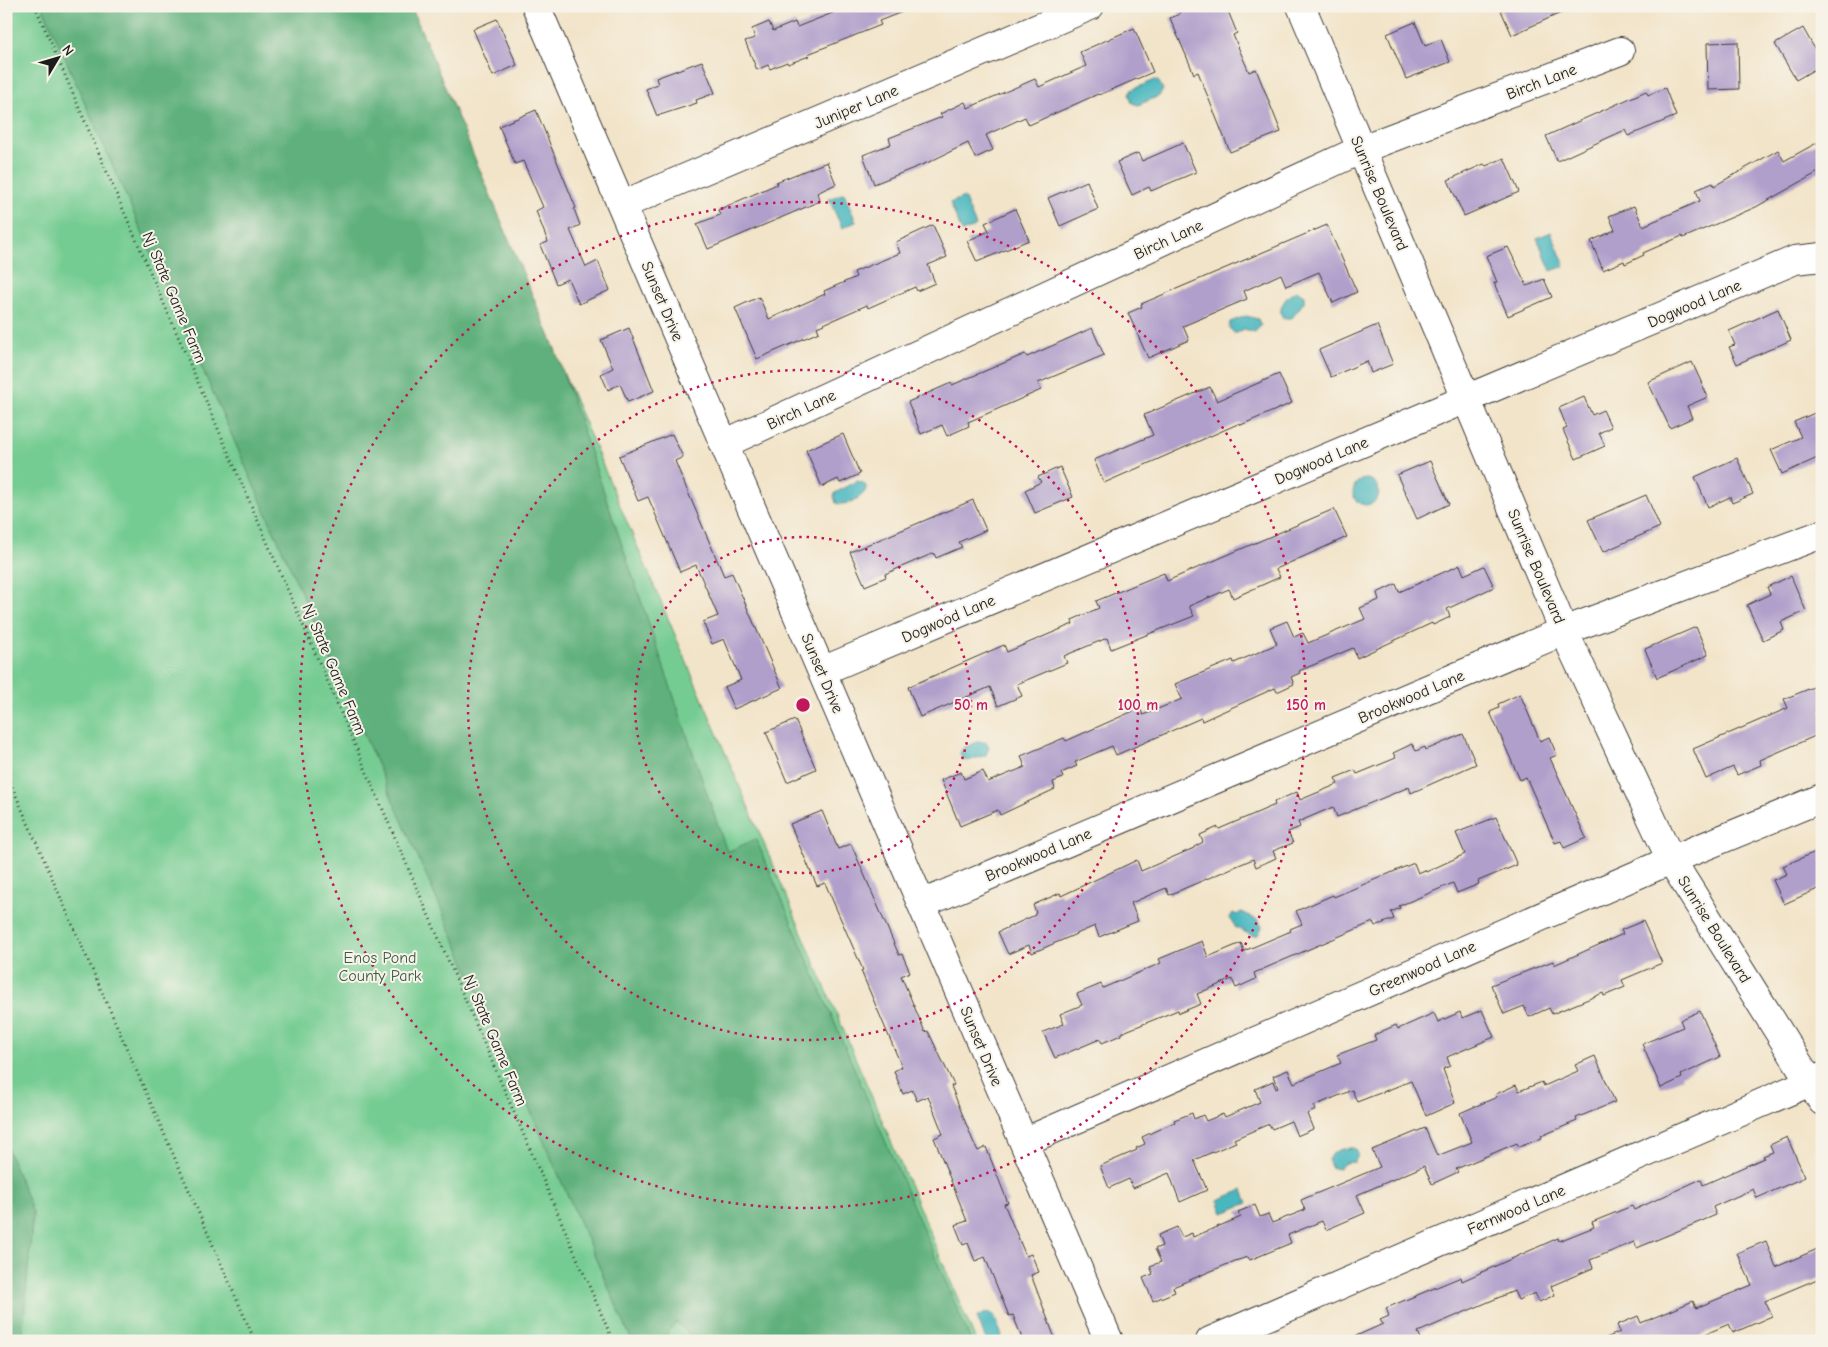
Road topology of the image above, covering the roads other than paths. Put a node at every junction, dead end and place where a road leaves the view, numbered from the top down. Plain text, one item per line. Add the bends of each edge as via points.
1 (536, 6) edge
2 (1090, 6) edge
3 (1302, 6) edge
4 (1620, 51) dead end
5 (1362, 149) junction
6 (622, 205) junction
7 (1822, 257) edge
8 (1467, 399) junction
9 (724, 444) junction
10 (1822, 534) edge
11 (1564, 631) junction
12 (822, 671) junction
13 (1822, 798) edge
14 (1671, 860) junction
15 (922, 904) junction
16 (1818, 1087) edge
17 (1024, 1142) junction
18 (1109, 1341) edge
19 (1210, 1341) edge

1 - 6 street, Sunset Drive
2 - 6 street, Juniper Lane
3 - 5 street, Sunrise Boulevard
4 - 5 street, Birch Lane
5 - 8 street, Sunrise Boulevard
5 - 9 street, Birch Lane
6 - 9 street, Sunset Drive
7 - 8 street, Dogwood Lane via 1795,260
8 - 11 street, Sunrise Boulevard
8 - 12 street, Dogwood Lane
9 - 12 street, Sunset Drive
10 - 11 street, Brookwood Lane
11 - 14 street, Sunrise Boulevard
11 - 15 street, Brookwood Lane
12 - 15 street, Sunset Drive
13 - 14 street, Greenwood Lane
14 - 16 street, Sunrise Boulevard
14 - 17 street, Greenwood Lane
15 - 17 street, Sunset Drive
16 - 19 street, Fernwood Lane
17 - 18 street, Sunset Drive

